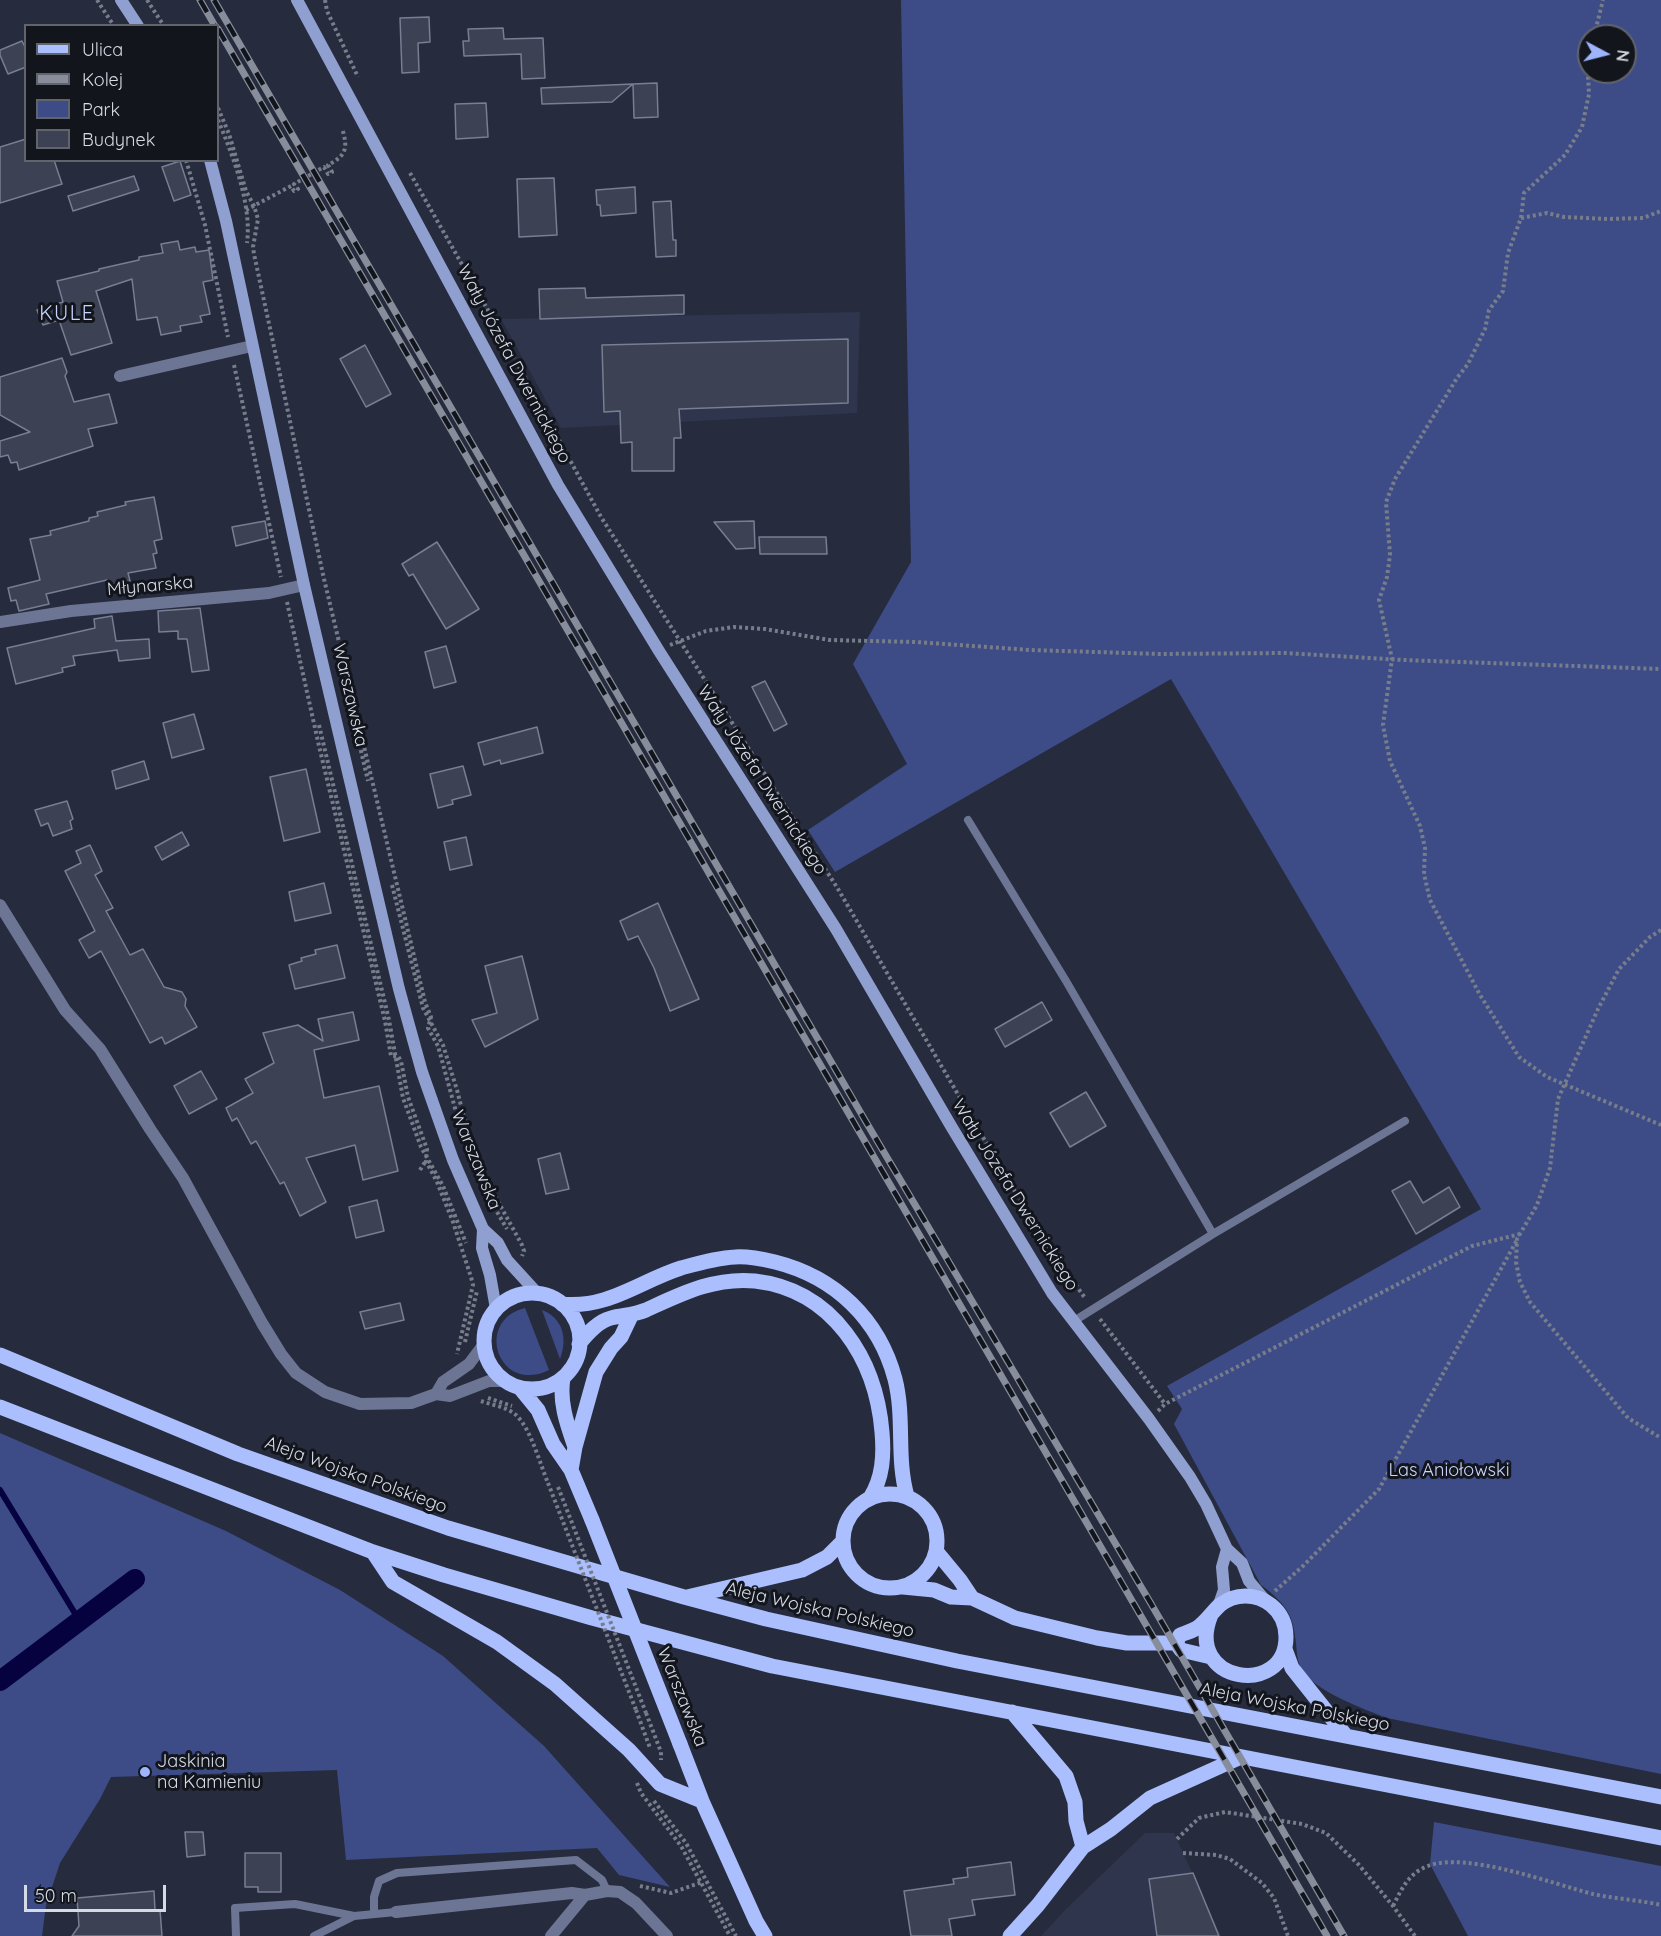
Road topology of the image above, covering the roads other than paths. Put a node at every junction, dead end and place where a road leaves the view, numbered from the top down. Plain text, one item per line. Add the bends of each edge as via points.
1 (121, 0) edge
2 (300, 3) edge
3 (137, 24) edge
4 (211, 162) edge
5 (252, 346) junction
6 (120, 376) dead end
7 (304, 585) junction
8 (0, 622) edge
9 (968, 820) dead end
10 (0, 905) edge
11 (1405, 1121) dead end
12 (483, 1229) junction
13 (1213, 1234) junction
14 (538, 1294) junction
15 (562, 1304) junction
16 (496, 1309) junction
17 (632, 1316) junction
18 (1074, 1321) junction
19 (484, 1344) junction
20 (579, 1344) junction
21 (0, 1355) edge
22 (563, 1378) junction
23 (505, 1381) junction
24 (520, 1388) junction
25 (436, 1394) junction
26 (0, 1407) edge
27 (575, 1447) junction
28 (571, 1470) junction
29 (907, 1496) junction
30 (870, 1498) junction
31 (843, 1541) junction
32 (1227, 1549) junction
33 (936, 1551) junction
34 (373, 1552) junction
35 (903, 1587) junction
36 (684, 1597) junction
37 (972, 1598) junction
38 (1264, 1600) junction
39 (1214, 1611) junction
40 (1176, 1643) junction
41 (1285, 1649) junction
42 (1211, 1657) junction
43 (1012, 1713) junction
44 (1346, 1736) junction
45 (1241, 1757) junction
46 (1661, 1797) edge
47 (702, 1801) junction
48 (1661, 1838) edge
49 (1083, 1847) junction
50 (613, 1891) junction
51 (585, 1895) junction
52 (396, 1912) joint
53 (374, 1914) junction
54 (354, 1916) junction
55 (236, 1936) edge
56 (314, 1936) edge
57 (551, 1936) edge
58 (667, 1936) edge
59 (765, 1936) edge
60 (1010, 1936) edge

1 - 3 street
2 - 18 street, Wały Józefa Dwernickiego via 558,485 836,929 1052,1293
4 - 5 street, Warszawska
5 - 6 street
5 - 7 street, Warszawska
7 - 8 street, Młynarska via 269,593 71,611
7 - 12 street, Warszawska via 399,988 453,1160
9 - 13 lane
10 - 25 street via 65,1010 100,1049 183,1178 262,1323 296,1373 325,1392 360,1404 411,1403
11 - 13 lane
12 - 14 street, Warszawska
12 - 16 street, Warszawska via 482,1248
13 - 18 lane
14 - 15 main road
14 - 16 main road via 523,1294
15 - 20 main road via 578,1329
15 - 29 main road via 587,1305 676,1269 735,1257 762,1259 812,1275 861,1312 887,1355 896,1381 901,1466
16 - 19 main road via 484,1331
17 - 20 main road via 608,1318
17 - 27 main road via 596,1372
17 - 30 main road via 699,1286 729,1280 778,1286 805,1297 828,1313 862,1355 880,1413 882,1464 878,1487
18 - 32 street, Wały Józefa Dwernickiego via 1196,1486
19 - 23 main road via 494,1371
19 - 25 street via 469,1364 443,1382
20 - 22 main road via 572,1368
21 - 36 main road, Aleja Wojska Polskiego via 238,1454 426,1521
22 - 24 main road via 550,1386
22 - 27 main road via 565,1419
23 - 24 main road
23 - 25 street via 489,1381 450,1396
24 - 28 main road, Warszawska via 538,1410 553,1444
26 - 34 main road
27 - 28 main road
28 - 47 main road, Warszawska, bridge
29 - 30 main road via 882,1494
29 - 33 main road via 935,1524
30 - 31 main road via 852,1513
31 - 35 main road via 846,1559 864,1580 876,1586
31 - 36 main road via 827,1557 802,1570
32 - 38 street, Wały Józefa Dwernickiego via 1242,1563 1249,1581
32 - 39 street via 1222,1567 1224,1590
33 - 35 main road via 925,1574
33 - 37 main road
34 - 43 main road via 592,1618 772,1666
34 - 47 main road via 393,1582 497,1642 555,1684 629,1750 660,1784
35 - 37 main road
36 - 44 main road, Aleja Wojska Polskiego via 957,1661
37 - 40 main road via 1015,1618 1097,1638 1127,1643
38 - 39 main road via 1235,1597
38 - 41 main road via 1284,1621
39 - 40 main road via 1196,1629 1180,1635
39 - 42 main road via 1205,1636
40 - 42 main road via 1181,1650
41 - 42 main road via 1274,1666 1255,1676 1225,1671
41 - 44 main road via 1293,1668
43 - 45 main road
43 - 49 main road via 1066,1776 1076,1802
44 - 46 main road, Aleja Wojska Polskiego
45 - 48 main road
45 - 49 main road via 1150,1798
47 - 59 main road, Warszawska
49 - 60 main road
50 - 51 street
50 - 53 lane via 576,1860 397,1873 379,1881
50 - 58 street via 636,1903
51 - 52 street via 572,1893
51 - 57 street
52 - 53 lane
53 - 54 lane
54 - 55 lane via 295,1904 235,1908
54 - 56 lane

